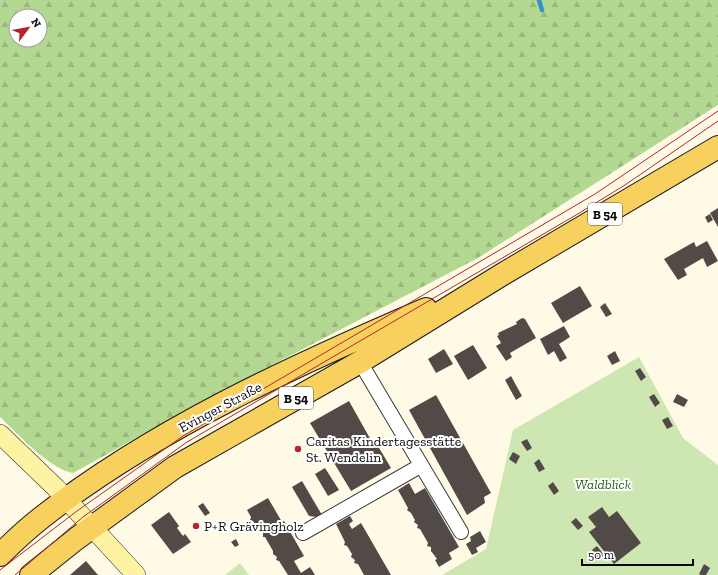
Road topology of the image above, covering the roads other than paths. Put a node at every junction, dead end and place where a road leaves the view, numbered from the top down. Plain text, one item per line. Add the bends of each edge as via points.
1 (718, 147) edge
2 (503, 274) junction
3 (360, 362) junction
4 (0, 434) edge
5 (420, 466) junction
6 (67, 500) junction
7 (92, 527) junction
8 (461, 532) dead end
9 (302, 533) dead end
10 (0, 554) edge
11 (31, 575) edge
12 (136, 575) edge

1 - 2 main road, Evinger Straße / B 54
2 - 3 main road, Evinger Straße / B 54
2 - 6 main road, Evinger Straße / B 54 via 326,352 216,409 145,447
3 - 5 street
3 - 7 main road, Evinger Straße / B 54 via 174,468
4 - 6 main road
5 - 8 street
5 - 9 street
6 - 7 main road
6 - 10 main road, Evinger Straße / B 54 via 40,519
7 - 11 main road, Evinger Straße / B 54
7 - 12 main road

